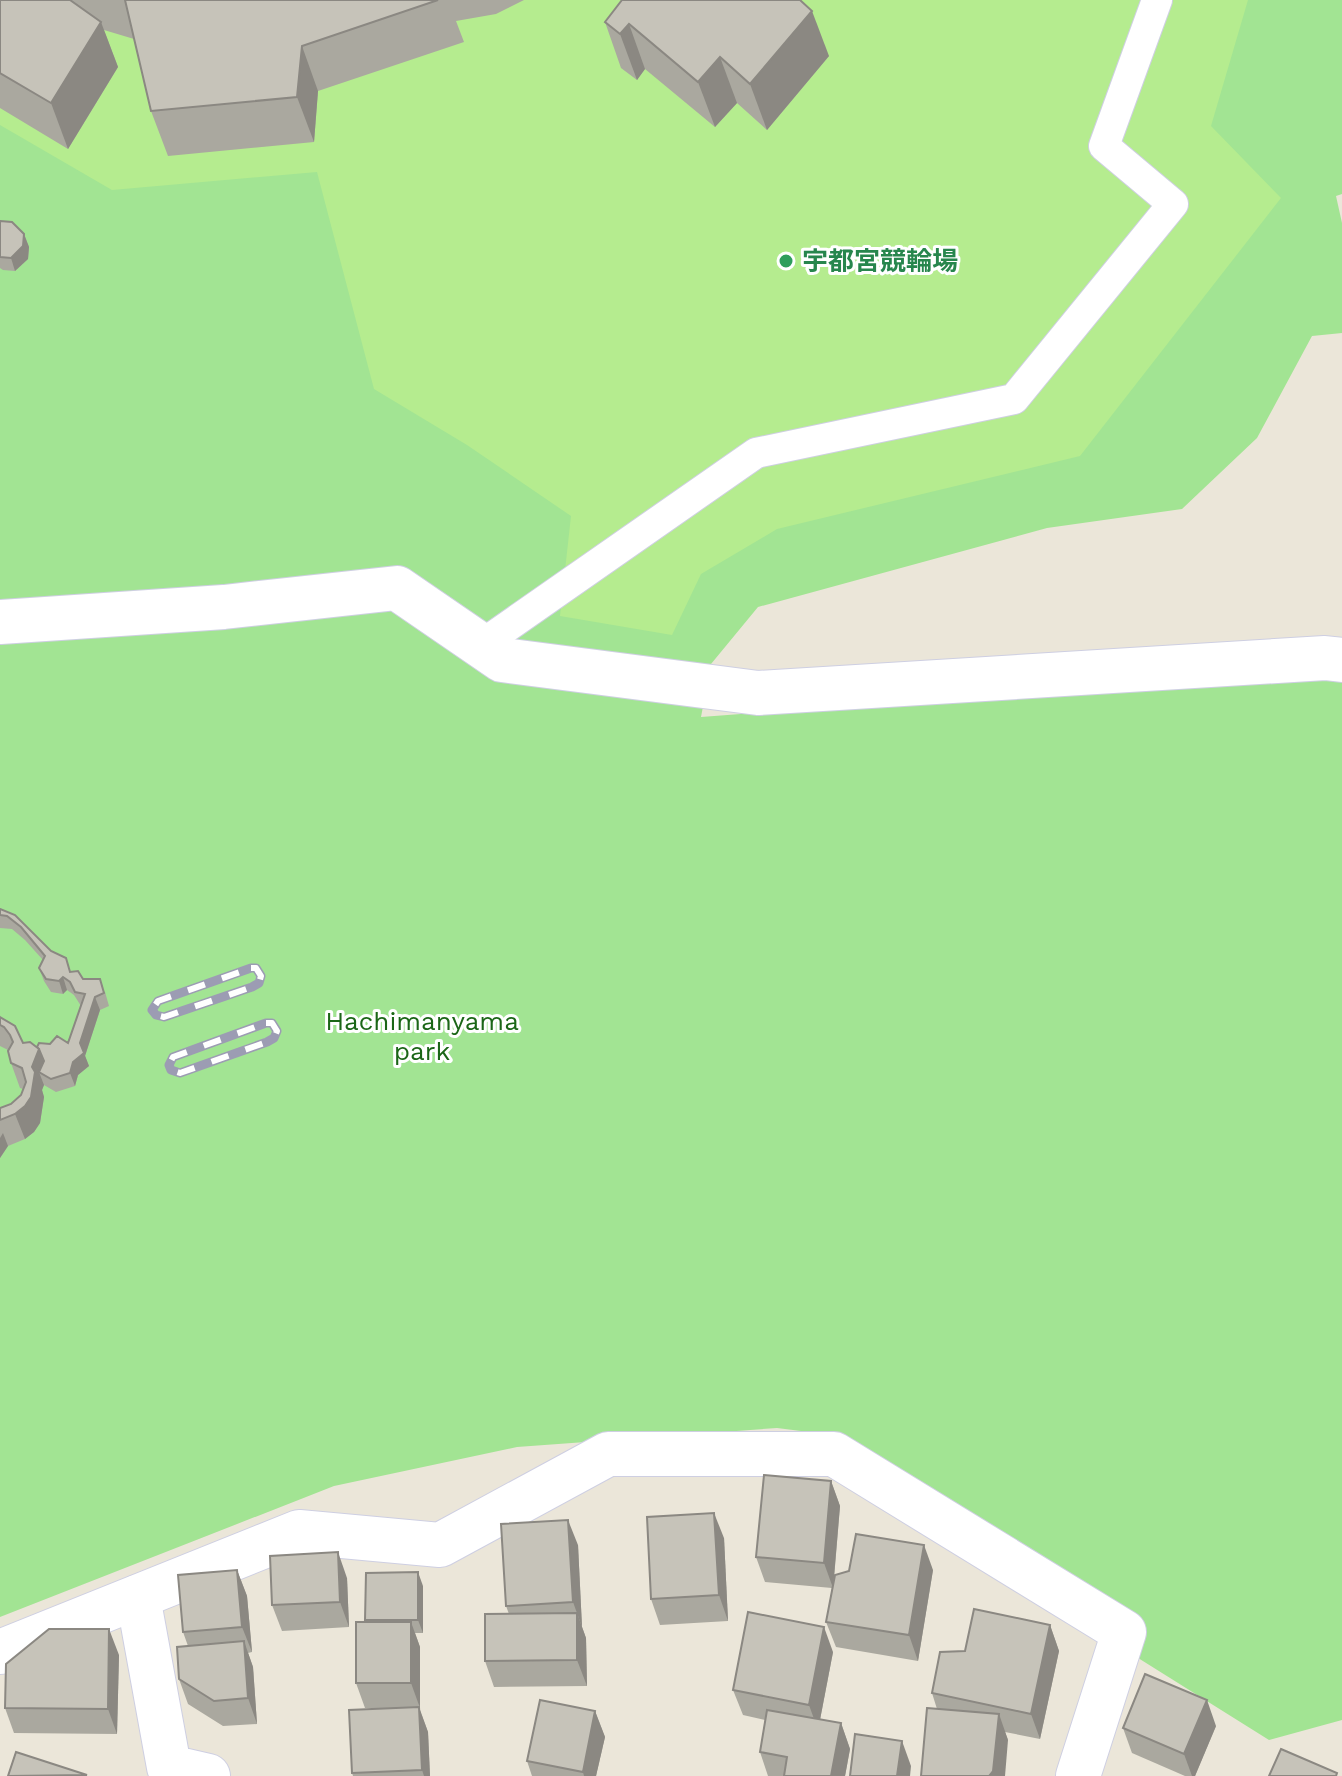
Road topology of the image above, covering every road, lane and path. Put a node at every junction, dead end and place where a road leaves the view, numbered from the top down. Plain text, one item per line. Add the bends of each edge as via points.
1 (1157, 0) edge
2 (0, 622) edge
3 (481, 645) junction
4 (1342, 660) edge
5 (138, 1597) junction
6 (0, 1652) edge
7 (208, 1776) edge
8 (1078, 1776) edge

1 - 3 lane via 1104,146 1173,204 1014,399 756,453
2 - 3 street via 224,607 397,588
3 - 4 street via 502,660 758,693
5 - 6 street
5 - 7 street via 169,1767
5 - 8 street via 299,1532 440,1545 608,1454 834,1454 1124,1632

